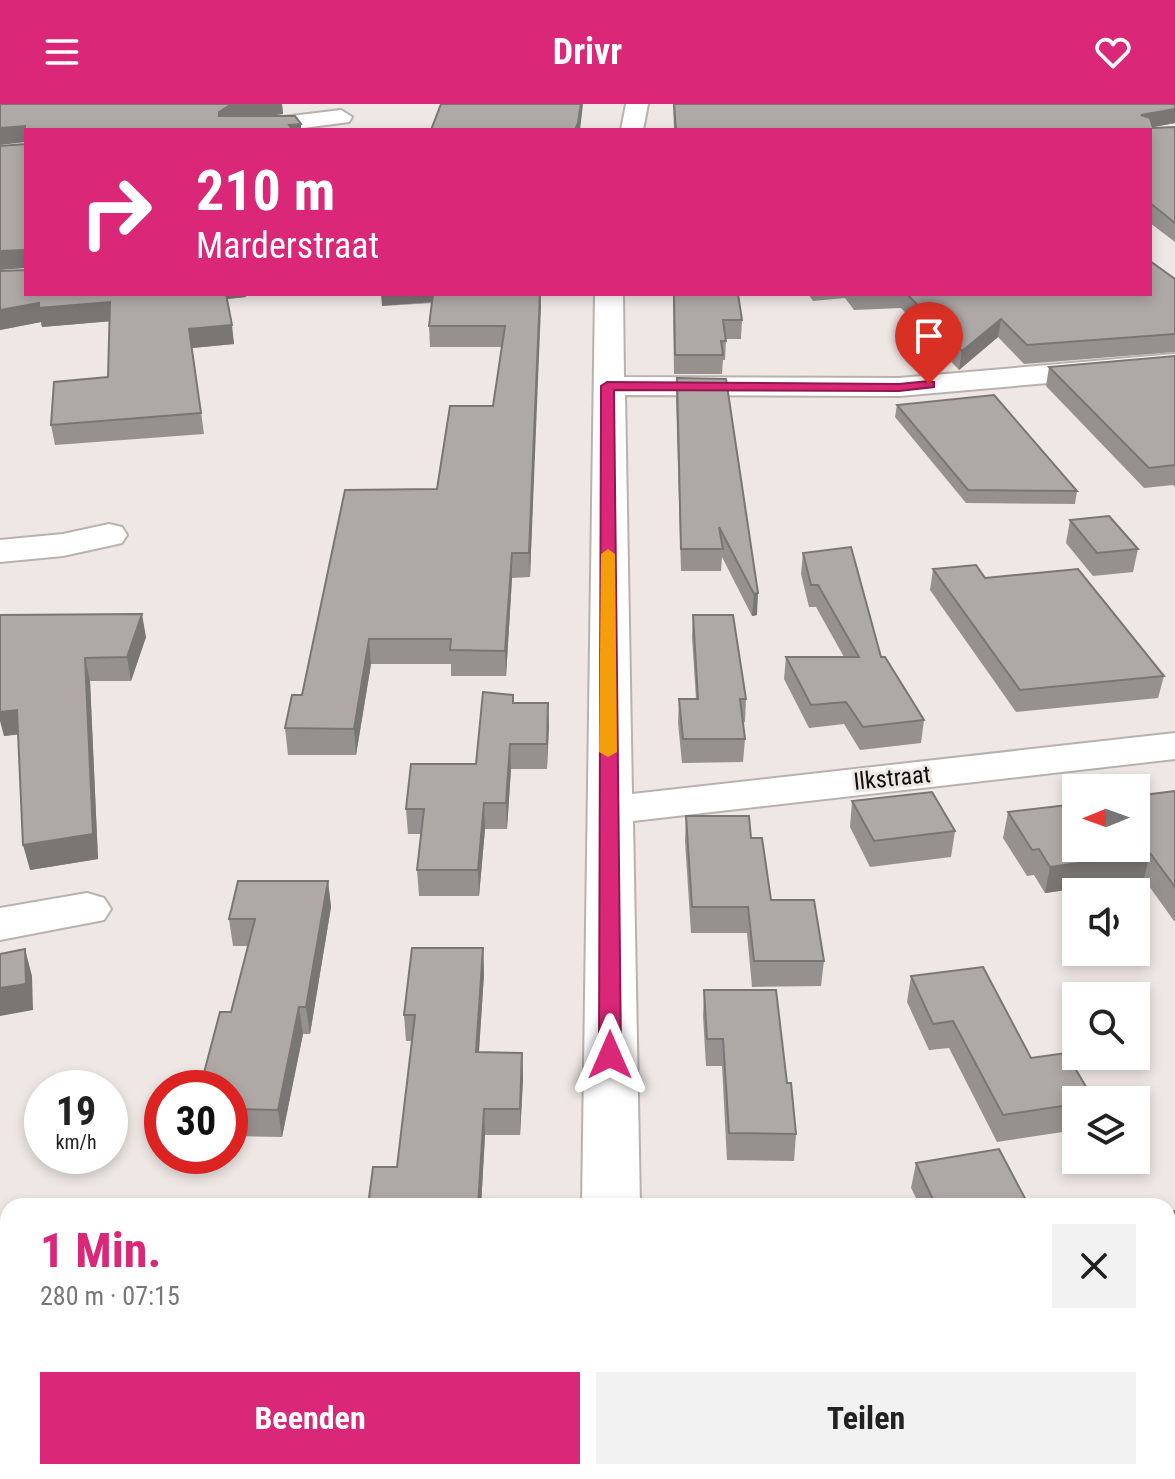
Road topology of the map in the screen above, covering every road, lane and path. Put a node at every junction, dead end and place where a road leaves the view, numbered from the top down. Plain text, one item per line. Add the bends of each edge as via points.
1 (637, 104) edge
2 (341, 117) dead end
3 (250, 128) edge
4 (632, 128) edge
5 (609, 296) edge
6 (1175, 363) edge
7 (607, 386) junction
8 (109, 535) dead end
9 (0, 551) edge
10 (1175, 746) edge
11 (608, 810) junction
12 (87, 909) dead end
13 (0, 924) edge
14 (611, 1198) edge

1 - 4 street
2 - 3 street
5 - 7 street
6 - 7 street via 899,387
7 - 11 street
8 - 9 street
10 - 11 street, Ilkstraat
11 - 14 street
12 - 13 street

